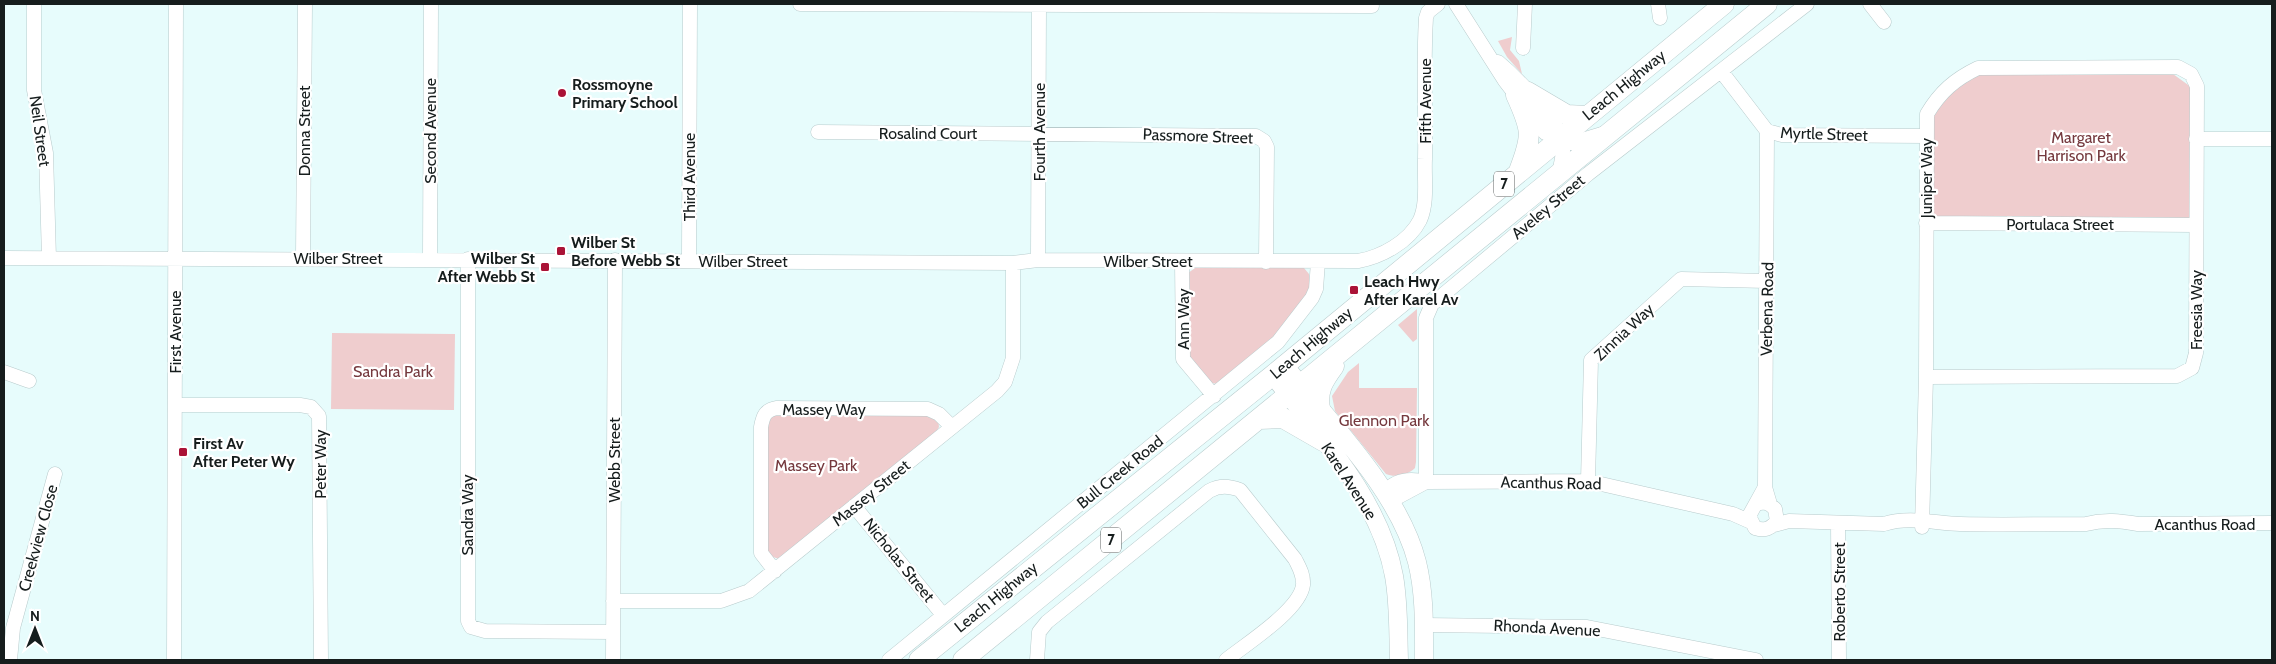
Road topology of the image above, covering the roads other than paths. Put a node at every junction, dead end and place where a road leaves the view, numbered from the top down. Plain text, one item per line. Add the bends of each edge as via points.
1 (34, 4) edge
2 (176, 4) edge
3 (305, 4) edge
4 (430, 4) edge
5 (690, 4) edge
6 (800, 4) edge
7 (1040, 4) edge
8 (1438, 4) edge
9 (1456, 4) edge
10 (1525, 4) edge
11 (1658, 4) edge
12 (1724, 4) edge
13 (1768, 4) edge
14 (1807, 4) edge
15 (1870, 4) edge
16 (1372, 6) dead end
17 (1660, 18) dead end
18 (1884, 22) dead end
19 (1523, 48) dead end
20 (1721, 72) junction
21 (2191, 74) joint
22 (1522, 94) junction
23 (1586, 116) junction
24 (1612, 130) junction
25 (1767, 131) junction
26 (818, 132) dead end
27 (1039, 133) junction
28 (1926, 136) junction
29 (1562, 137) junction
30 (2196, 139) junction
31 (2272, 139) edge
32 (1518, 173) junction
33 (1559, 174) junction
34 (1424, 203) joint
35 (1926, 223) junction
36 (2195, 225) junction
37 (4, 258) edge
38 (49, 258) junction
39 (175, 258) junction
40 (303, 258) junction
41 (430, 258) junction
42 (468, 259) junction
43 (615, 260) junction
44 (689, 260) junction
45 (1038, 260) junction
46 (1182, 261) junction
47 (1266, 262) junction
48 (1318, 262) junction
49 (1012, 263) junction
50 (1767, 281) junction
51 (1345, 350) junction
52 (1278, 370) junction
53 (4, 372) edge
54 (1926, 377) junction
55 (29, 381) dead end
56 (1294, 390) junction
57 (1214, 396) junction
58 (175, 406) junction
59 (1320, 409) junction
60 (1260, 418) junction
61 (952, 427) junction
62 (1323, 441) junction
63 (55, 474) dead end
64 (1588, 481) junction
65 (1426, 482) junction
66 (1355, 484) junction
67 (1385, 492) junction
68 (854, 506) junction
69 (1757, 510) junction
70 (1376, 521) junction
71 (1780, 521) junction
72 (1838, 523) junction
73 (2272, 523) edge
74 (1922, 524) junction
75 (775, 571) junction
76 (613, 601) junction
77 (943, 615) junction
78 (1424, 626) junction
79 (613, 632) junction
80 (10, 660) edge
81 (174, 660) edge
82 (320, 660) edge
83 (613, 660) edge
84 (889, 660) edge
85 (920, 660) edge
86 (963, 660) edge
87 (1037, 660) edge
88 (1226, 660) edge
89 (1399, 660) edge
90 (1424, 660) edge
91 (1756, 660) edge
92 (1839, 660) edge

1 - 38 street, Neil Street via 34,90 46,153
2 - 39 street, First Avenue
3 - 40 street, Donna Street
4 - 41 street, Second Avenue
5 - 44 street, Third Avenue
6 - 7 street
7 - 16 street
7 - 27 street, Fourth Avenue
8 - 34 street, Fifth Avenue via 1426,18
9 - 22 street via 1491,57 1514,76
10 - 19 street
11 - 17 street
12 - 23 highway, Leach Highway / 7
13 - 24 highway, Leach Highway / 7
14 - 20 street, Aveley Street
15 - 18 street
20 - 25 street, Myrtle Street
20 - 65 street, Aveley Street via 1588,174 1428,310
21 - 28 street, Juniper Way via 2178,67 1978,68 1957,78 1936,99 1927,114
21 - 30 street, Freesia Way via 2198,86
22 - 23 highway via 1567,115
22 - 29 street
22 - 32 highway via 1530,125 1526,152
23 - 29 highway, Leach Highway / 7
24 - 29 street via 1572,143
24 - 33 highway, Leach Highway / 7
25 - 28 street, Myrtle Street via 1782,135
25 - 50 street, Verbena Road
26 - 27 street, Rosalind Court
27 - 45 street, Fourth Avenue
27 - 47 street, Passmore Street via 1256,136 1267,146
28 - 35 street, Juniper Way
29 - 32 highway, Leach Highway / 7
29 - 33 street
30 - 31 street
30 - 36 street, Freesia Way
32 - 52 highway, Leach Highway / 7
33 - 51 highway, Leach Highway / 7
34 - 48 street, Wilber Street via 1414,229 1380,255 1358,261
35 - 36 street, Portulaca Street
35 - 54 street, Juniper Way
36 - 54 street, Freesia Way via 2196,353 2192,368 2186,373 2177,376
37 - 38 street, Wilber Street
38 - 39 street, Wilber Street
39 - 40 street, Wilber Street
39 - 58 street, First Avenue
40 - 41 street, Wilber Street
41 - 42 street, Wilber Street
42 - 43 street, Wilber Street
42 - 79 street, Sandra Way via 468,621 471,627 485,631
43 - 44 street, Wilber Street
43 - 76 street, Webb Street
44 - 49 street, Wilber Street
45 - 46 street, Wilber Street
45 - 49 street, Wilber Street
46 - 47 street, Wilber Street
46 - 57 street, Ann Way via 1183,358
47 - 48 street, Wilber Street
48 - 57 street, Bull Creek Road via 1312,298 1278,342
49 - 61 street, Massey Street via 1013,358 1010,370 997,391
50 - 64 street, Zinnia Way via 1681,279 1591,360
50 - 69 street, Verbena Road via 1765,487
51 - 56 highway, Leach Highway / 7
51 - 59 highway via 1321,384 1318,396
52 - 56 main road, Karel Avenue
52 - 85 highway, Leach Highway / 7
53 - 55 street
54 - 74 street, Juniper Way
56 - 59 main road, Karel Avenue
56 - 60 highway, Leach Highway / 7
56 - 62 main road, Karel Avenue
57 - 77 street, Bull Creek Road
58 - 81 street, First Avenue
58 - 82 street, Peter Way via 300,405 311,407 319,416
59 - 67 main road, Karel Avenue
60 - 62 highway via 1283,418
60 - 86 highway, Leach Highway / 7
61 - 68 street, Massey Street
61 - 75 street, Massey Way via 939,414 928,409 777,408 763,415 761,553
62 - 66 main road, Karel Avenue
63 - 80 street, Creekview Close via 13,628
64 - 65 street, Acanthus Road
64 - 69 street, Acanthus Road via 1734,514
65 - 67 street, Acanthus Road via 1398,497
66 - 67 main road
66 - 70 main road, Karel Avenue
67 - 70 main road via 1379,502
67 - 78 main road, Karel Avenue via 1399,514 1417,562
68 - 75 street, Massey Street
68 - 77 street, Nicholas Street
69 - 71 street, Acanthus Road via 1775,509
69 - 71 street, Acanthus Road via 1755,528 1762,530
70 - 89 main road, Karel Avenue via 1394,576
71 - 72 street, Acanthus Road
72 - 74 street, Acanthus Road via 1884,524 1892,521
72 - 92 street, Roberto Street
73 - 74 street, Acanthus Road via 2138,524 2118,529 2086,524
75 - 76 street, Massey Street via 749,592 721,601
76 - 79 street, Webb Street
77 - 84 street, Bull Creek Road
78 - 90 main road, Karel Avenue
78 - 91 street, Rhonda Avenue via 1587,627
79 - 83 street, Webb Street
87 - 88 street via 1039,632 1047,622 1209,491 1217,486 1229,486 1240,490 1295,559 1303,584 1295,604

